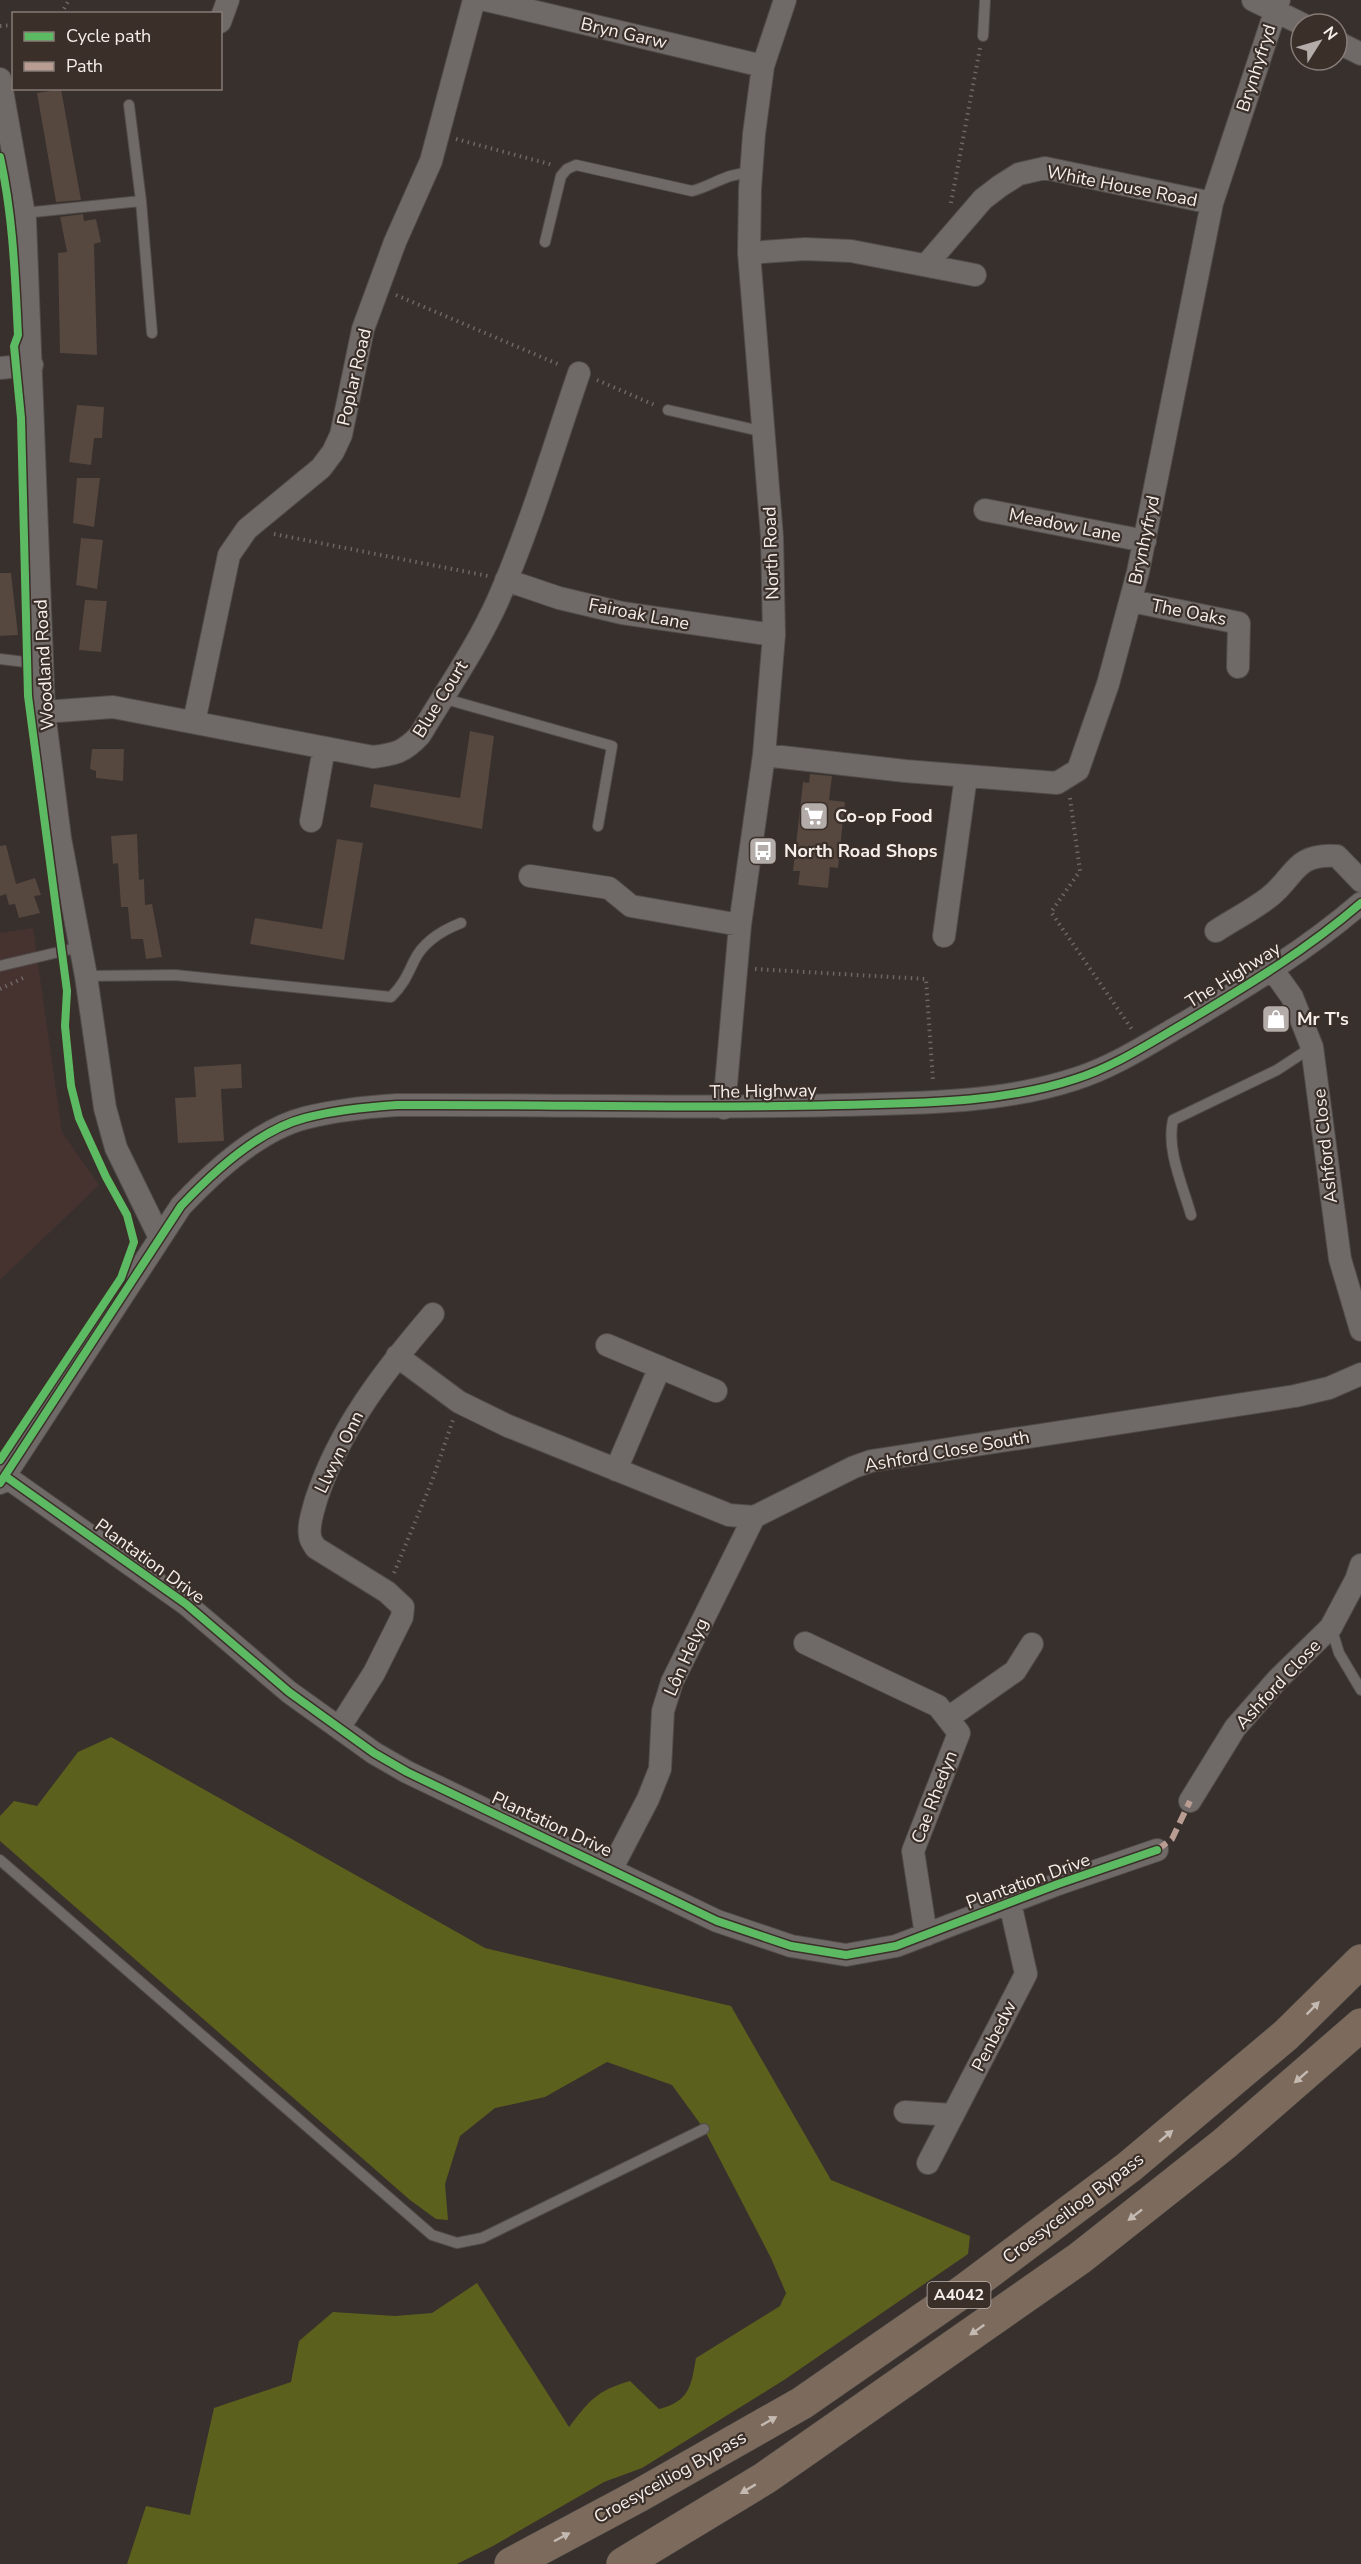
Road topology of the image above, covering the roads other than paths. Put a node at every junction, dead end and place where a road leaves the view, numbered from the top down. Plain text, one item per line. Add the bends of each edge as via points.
1 (228, 0) edge
2 (474, 0) edge
3 (486, 0) edge
4 (785, 0) edge
5 (985, 0) edge
6 (1253, 0) edge
7 (1277, 5) edge
8 (1289, 14) edge
9 (222, 16) edge
10 (982, 36) road end
11 (763, 66) junction
12 (0, 79) edge
13 (129, 105) dead end
14 (4, 128) edge
15 (751, 172) junction
16 (141, 201) junction
17 (1212, 203) junction
18 (24, 213) junction
19 (545, 242) dead end
20 (749, 253) junction
21 (926, 265) junction
22 (975, 275) dead end
23 (152, 333) dead end
24 (32, 365) junction
25 (0, 368) edge
26 (579, 373) road end
27 (668, 410) road end
28 (764, 433) junction
29 (986, 510) dead end
30 (1145, 541) junction
31 (506, 580) junction
32 (1131, 601) junction
33 (774, 635) junction
34 (0, 659) edge
35 (42, 664) junction
36 (1238, 667) dead end
37 (442, 698) junction
38 (44, 712) junction
39 (194, 722) junction
40 (324, 748) junction
41 (764, 755) junction
42 (966, 776) junction
43 (311, 820) dead end
44 (597, 826) dead end
45 (530, 876) dead end
46 (1361, 881) edge
47 (1361, 903) edge
48 (462, 923) dead end
49 (740, 926) junction
50 (1216, 931) dead end
51 (944, 936) dead end
52 (80, 947) junction
53 (0, 966) edge
54 (1272, 969) junction
55 (86, 976) junction
56 (1312, 1047) junction
57 (724, 1108) junction
58 (1191, 1215) dead end
59 (160, 1238) junction
60 (433, 1314) dead end
61 (1361, 1330) edge
62 (607, 1345) dead end
63 (397, 1356) junction
64 (660, 1367) junction
65 (1361, 1374) edge
66 (716, 1391) dead end
67 (616, 1470) junction
68 (2, 1480) edge
69 (754, 1517) junction
70 (1359, 1576) edge
71 (1331, 1627) junction
72 (805, 1643) dead end
73 (1032, 1644) dead end
74 (1361, 1690) edge
75 (948, 1718) junction
76 (339, 1728) junction
77 (1190, 1801) dead end
78 (1157, 1850) dead end
79 (0, 1860) edge
80 (612, 1868) junction
81 (1010, 1903) junction
82 (926, 1935) junction
83 (1361, 1961) edge
84 (1361, 2025) edge
85 (904, 2112) dead end
86 (953, 2115) junction
87 (704, 2129) dead end
88 (928, 2163) dead end
89 (511, 2564) edge
90 (622, 2564) edge

1 - 9 street
2 - 39 street, Poplar Road via 431,160 363,329 341,435 321,468 247,529 229,555
3 - 11 street, Bryn Garw
4 - 11 street, North Road
5 - 10 lane
6 - 7 street
7 - 8 street
7 - 17 street, Brynhyfryd
11 - 15 street, North Road
12 - 14 street, Woodland Road
13 - 16 lane
14 - 18 street, Woodland Road
15 - 19 lane via 722,177 692,190 576,165 561,176
15 - 20 street, North Road
16 - 18 lane
16 - 23 lane
17 - 21 street, White House Road via 1045,168 1019,174 983,199
17 - 30 street, Brynhyfryd
18 - 24 street, Woodland Road
20 - 21 street via 829,249
20 - 28 street, North Road
21 - 22 street
24 - 25 street
24 - 35 street, Woodland Road
26 - 31 street, Blue Court
27 - 28 lane
28 - 33 street, North Road
29 - 30 street, Meadow Lane
30 - 32 street, Brynhyfryd
31 - 33 street, Fairoak Lane via 622,614
31 - 37 street, Blue Court via 485,626
32 - 36 street, The Oaks via 1239,623
32 - 42 street, Brynhyfryd via 1078,770 1057,783
33 - 41 street, North Road
34 - 35 lane
35 - 38 street, Woodland Road
37 - 40 street, Blue Court via 407,749 373,757
37 - 44 lane via 612,746
38 - 39 street, Blue Court via 113,707
38 - 52 street, Woodland Road via 60,838
39 - 40 street, Blue Court
40 - 43 street
41 - 42 street
41 - 49 street, North Road
42 - 51 street
45 - 49 street via 609,888 631,906
46 - 50 street via 1336,856 1307,860 1291,871 1270,897
47 - 54 street, The Highway
48 - 55 lane via 444,929 430,942 391,997 175,975
49 - 57 street, North Road
52 - 53 lane
52 - 55 street, Woodland Road
54 - 56 street, Ashford Close via 1292,998
54 - 57 street, The Highway via 1122,1060 1075,1079 1018,1093 934,1101
55 - 59 street, Woodland Road via 113,1138
56 - 58 lane via 1277,1070 1173,1120 1172,1146
56 - 61 street, Ashford Close via 1338,1248
57 - 59 street, The Highway via 397,1104 349,1108 303,1118 270,1134 207,1179 181,1206
59 - 68 street, The Highway
60 - 63 street, Llwyn Onn
62 - 64 street
63 - 67 street via 459,1402
63 - 76 street, Llwyn Onn via 364,1402 324,1475 313,1511 309,1538 316,1548 403,1606 402,1617 374,1673
64 - 66 street
64 - 67 street
65 - 69 street, Ashford Close South via 1329,1388 1295,1396 871,1461
67 - 69 street via 729,1515
68 - 76 street, Plantation Drive via 186,1604 289,1692
69 - 80 street, Lôn Helyg via 672,1682 663,1711 660,1769
70 - 71 street, Ashford Close
71 - 74 lane via 1340,1653
71 - 77 street, Ashford Close via 1235,1728
72 - 75 street via 938,1706
73 - 75 street via 1015,1671
75 - 82 street, Cae Rhedyn via 959,1733 913,1851
76 - 80 street, Plantation Drive via 407,1772
78 - 81 street, Plantation Drive
79 - 87 lane via 432,2235 457,2243 482,2238
80 - 82 street, Plantation Drive via 717,1921 790,1946 846,1955 896,1946
81 - 82 street, Plantation Drive
81 - 86 street, Penbedw via 1026,1974
89 -> 83 highway, Croesyceiliog Bypass / A4042 via 802,2403 965,2290 1137,2160 1286,2035
84 -> 90 highway, A4042 via 1224,2144 1080,2258 765,2478
85 - 86 street
86 - 88 street, Penbedw

